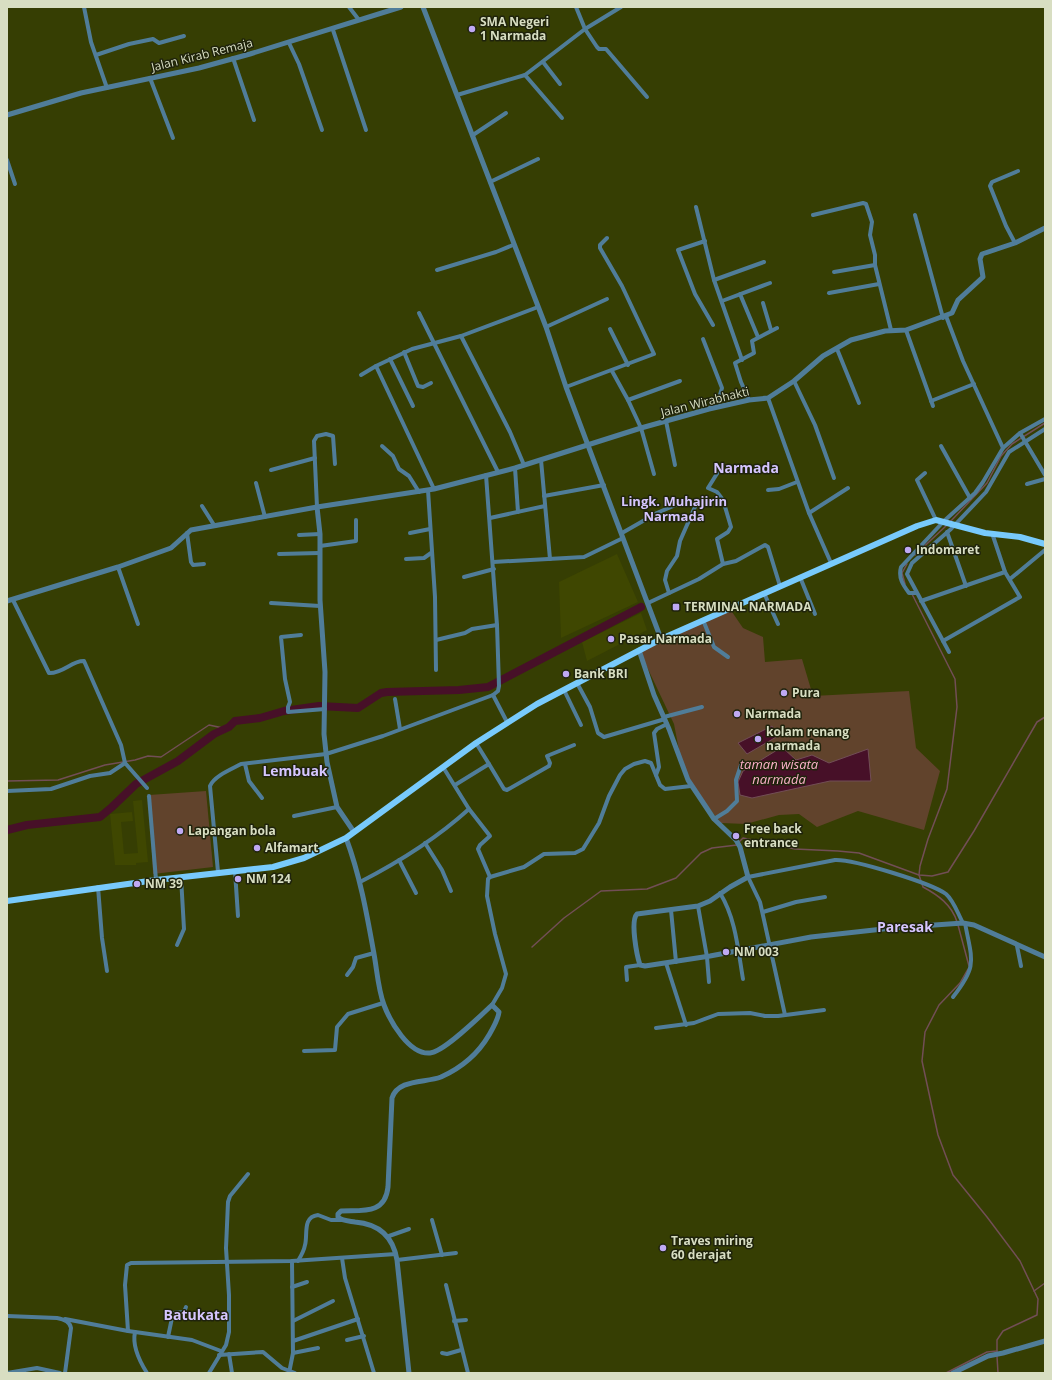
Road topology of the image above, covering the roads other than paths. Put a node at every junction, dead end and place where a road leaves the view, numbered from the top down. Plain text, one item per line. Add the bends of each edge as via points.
1 (84, 7) edge
2 (349, 7) edge
3 (401, 7) edge
4 (423, 7) edge
5 (576, 7) edge
6 (621, 7) edge
7 (359, 20) junction
8 (585, 28) junction
9 (333, 32) junction
10 (184, 36) dead end
11 (289, 43) junction
12 (96, 55) junction
13 (234, 60) junction
14 (543, 62) junction
15 (525, 75) junction
16 (150, 78) junction
17 (560, 84) dead end
18 (107, 88) junction
19 (457, 95) junction
20 (647, 97) dead end
21 (506, 113) dead end
22 (7, 116) edge
23 (562, 118) dead end
24 (254, 120) dead end
25 (322, 130) dead end
26 (366, 130) dead end
27 (473, 135) junction
28 (173, 138) dead end
29 (538, 159) dead end
30 (7, 160) edge
31 (1018, 171) dead end
32 (490, 182) junction
33 (15, 184) dead end
34 (696, 207) dead end
35 (915, 215) dead end
36 (813, 216) dead end
37 (1045, 228) edge
38 (607, 238) dead end
39 (705, 240) junction
40 (1015, 242) junction
41 (513, 244) junction
42 (764, 262) dead end
43 (875, 265) junction
44 (437, 270) dead end
45 (834, 272) dead end
46 (714, 280) junction
47 (770, 283) dead end
48 (879, 284) junction
49 (829, 293) dead end
50 (740, 294) junction
51 (607, 300) dead end
52 (722, 301) junction
53 (763, 303) dead end
54 (538, 307) junction
55 (419, 312) dead end
56 (944, 317) junction
57 (713, 325) dead end
58 (546, 327) junction
59 (776, 328) dead end
60 (610, 329) dead end
61 (771, 330) junction
62 (891, 330) junction
63 (906, 330) junction
64 (461, 336) junction
65 (758, 337) junction
66 (703, 339) dead end
67 (435, 342) junction
68 (838, 349) junction
69 (404, 352) junction
70 (390, 359) junction
71 (742, 360) junction
72 (628, 365) junction
73 (376, 366) junction
74 (612, 371) junction
75 (361, 375) dead end
76 (680, 381) dead end
77 (794, 381) junction
78 (431, 383) dead end
79 (974, 384) junction
80 (566, 387) junction
81 (768, 398) junction
82 (628, 400) junction
83 (749, 400) junction
84 (931, 401) junction
85 (859, 403) dead end
86 (414, 406) dead end
87 (933, 406) dead end
88 (709, 409) junction
89 (1045, 419) edge
90 (666, 421) junction
91 (641, 428) junction
92 (1045, 429) edge
93 (1020, 434) junction
94 (1024, 440) junction
95 (382, 446) dead end
96 (589, 446) junction
97 (940, 446) dead end
98 (1002, 448) junction
99 (315, 458) junction
100 (541, 460) junction
101 (335, 464) dead end
102 (723, 464) dead end
103 (524, 465) junction
104 (674, 465) dead end
105 (515, 468) junction
106 (271, 470) dead end
107 (498, 472) junction
108 (925, 473) dead end
109 (654, 474) dead end
110 (486, 475) junction
111 (1045, 475) edge
112 (834, 478) dead end
113 (1045, 478) edge
114 (797, 482) junction
115 (256, 483) dead end
116 (1027, 484) dead end
117 (604, 485) junction
118 (848, 488) dead end
119 (431, 489) junction
120 (768, 490) dead end
121 (419, 492) junction
122 (544, 496) junction
123 (970, 498) junction
124 (687, 500) dead end
125 (698, 500) dead end
126 (202, 506) dead end
127 (318, 506) junction
128 (545, 506) junction
129 (518, 512) junction
130 (809, 513) junction
131 (265, 516) junction
132 (490, 518) junction
133 (356, 520) dead end
134 (936, 520) junction
135 (945, 521) junction
136 (954, 524) junction
137 (214, 525) junction
138 (430, 529) junction
139 (947, 532) junction
140 (187, 533) junction
141 (410, 533) dead end
142 (992, 533) junction
143 (320, 534) junction
144 (299, 536) dead end
145 (622, 536) junction
146 (1045, 544) edge
147 (320, 546) junction
148 (1045, 550) edge
149 (319, 553) junction
150 (431, 553) junction
151 (279, 554) dead end
152 (406, 559) dead end
153 (550, 559) junction
154 (493, 562) junction
155 (831, 563) junction
156 (204, 564) dead end
157 (723, 564) junction
158 (118, 567) junction
159 (494, 569) junction
160 (1005, 572) junction
161 (464, 577) dead end
162 (800, 577) junction
163 (1010, 579) junction
164 (780, 586) junction
165 (966, 586) junction
166 (669, 593) junction
167 (764, 593) junction
168 (914, 593) junction
169 (13, 600) junction
170 (7, 601) edge
171 (921, 601) junction
172 (271, 603) dead end
173 (648, 603) junction
174 (320, 606) junction
175 (815, 614) dead end
176 (703, 620) junction
177 (138, 624) dead end
178 (778, 624) dead end
179 (497, 625) junction
180 (301, 635) dead end
181 (661, 639) junction
182 (436, 640) junction
183 (943, 641) junction
184 (639, 650) junction
185 (949, 652) dead end
186 (728, 657) dead end
187 (436, 670) dead end
188 (577, 683) junction
189 (564, 690) junction
190 (493, 695) junction
191 (395, 699) dead end
192 (325, 707) junction
193 (702, 707) dead end
194 (507, 722) junction
195 (666, 722) junction
196 (580, 726) dead end
197 (400, 729) junction
198 (476, 743) junction
199 (574, 745) dead end
200 (326, 754) junction
201 (125, 761) junction
202 (742, 762) dead end
203 (245, 764) junction
204 (489, 764) junction
205 (443, 766) junction
206 (656, 775) junction
207 (455, 785) junction
208 (691, 786) junction
209 (146, 788) dead end
210 (7, 791) edge
211 (149, 796) dead end
212 (262, 798) dead end
213 (337, 807) junction
214 (469, 808) junction
215 (294, 816) dead end
216 (714, 819) junction
217 (354, 832) junction
218 (346, 838) junction
219 (425, 843) junction
220 (398, 860) junction
221 (235, 871) junction
222 (218, 872) junction
223 (181, 877) junction
224 (490, 877) junction
225 (748, 877) junction
226 (156, 880) junction
227 (360, 882) junction
228 (98, 887) junction
229 (451, 891) dead end
230 (416, 893) dead end
231 (720, 893) junction
232 (825, 897) dead end
233 (7, 901) edge
234 (698, 906) junction
235 (671, 910) junction
236 (763, 912) junction
237 (238, 916) dead end
238 (961, 923) junction
239 (177, 945) dead end
240 (769, 945) junction
241 (1017, 946) junction
242 (739, 951) junction
243 (374, 953) junction
244 (708, 957) junction
245 (1045, 957) edge
246 (676, 962) junction
247 (666, 963) junction
248 (640, 965) junction
249 (1021, 966) dead end
250 (107, 971) dead end
251 (347, 975) dead end
252 (743, 979) dead end
253 (627, 980) dead end
254 (709, 982) dead end
255 (953, 997) dead end
256 (383, 1003) junction
257 (492, 1005) junction
258 (824, 1010) dead end
259 (786, 1015) junction
260 (686, 1025) junction
261 (656, 1028) dead end
262 (304, 1051) dead end
263 (248, 1174) dead end
264 (342, 1220) junction
265 (432, 1220) dead end
266 (409, 1229) dead end
267 (388, 1236) junction
268 (456, 1253) dead end
269 (396, 1254) junction
270 (442, 1255) junction
271 (342, 1258) junction
272 (397, 1260) junction
273 (292, 1261) junction
274 (298, 1261) junction
275 (226, 1262) junction
276 (307, 1282) dead end
277 (446, 1284) dead end
278 (292, 1287) junction
279 (333, 1301) dead end
280 (186, 1307) dead end
281 (7, 1316) edge
282 (63, 1319) junction
283 (358, 1319) junction
284 (466, 1320) dead end
285 (293, 1321) junction
286 (454, 1321) junction
287 (128, 1331) junction
288 (134, 1335) junction
289 (364, 1336) junction
290 (168, 1337) junction
291 (347, 1340) dead end
292 (293, 1341) junction
293 (1045, 1341) edge
294 (318, 1348) dead end
295 (462, 1350) junction
296 (220, 1353) junction
297 (293, 1353) junction
298 (442, 1353) dead end
299 (229, 1354) junction
300 (289, 1372) edge
301 (7, 1373) edge
302 (58, 1373) edge
303 (65, 1373) edge
304 (147, 1373) edge
305 (209, 1373) edge
306 (232, 1373) edge
307 (295, 1373) edge
308 (374, 1373) edge
309 (409, 1373) edge
310 (468, 1373) edge
311 (953, 1373) edge

1 - 12 street
2 - 7 street
3 - 7 street, Jalan Kirab Remaja
4 - 19 street
5 - 8 street
6 - 8 street
7 - 9 street, Jalan Kirab Remaja
8 - 14 street
8 - 20 street via 599,49 606,49
9 - 11 street, Jalan Kirab Remaja
9 - 26 street
10 - 12 street via 160,43 153,39 129,44
11 - 13 street, Jalan Kirab Remaja
11 - 25 street via 302,71
12 - 18 street
13 - 16 street, Jalan Kirab Remaja
13 - 24 street
14 - 15 street
14 - 17 street
15 - 19 street
15 - 23 street
16 - 18 street, Jalan Kirab Remaja
16 - 28 street
18 - 22 street, Jalan Kirab Remaja via 81,93
19 - 27 street
21 - 27 street
27 - 32 street
29 - 32 street
30 - 33 street
31 - 40 street via 992,182 990,186
32 - 41 street
34 - 39 street
35 - 56 street
36 - 43 street via 866,204 872,222 870,235
37 - 40 street
38 - 72 street via 600,248 622,286 654,352 653,355
39 - 46 street
39 - 57 street via 678,250 695,294
40 - 56 street via 982,254 982,278 958,300 954,311
41 - 44 street via 496,252
41 - 54 street
42 - 46 street
43 - 45 street
43 - 48 street
46 - 52 street
47 - 50 street
48 - 49 street
48 - 62 street
50 - 52 street
50 - 65 street
51 - 58 street
52 - 71 street
53 - 61 street
54 - 58 street
54 - 64 street
55 - 67 street
56 - 63 street, Jalan Wirabhakti
56 - 79 street
58 - 80 street
59 - 61 street
60 - 72 street
61 - 65 street
62 - 63 street, Jalan Wirabhakti
62 - 68 street, Jalan Wirabhakti via 851,340
63 - 84 street
64 - 67 street
64 - 103 street
65 - 71 street via 751,343 754,353
66 - 88 street via 722,388 719,398
67 - 69 street
67 - 107 street
68 - 77 street, Jalan Wirabhakti via 823,356
68 - 85 street
69 - 70 street
69 - 78 street via 418,386 423,388
70 - 73 street
70 - 86 street
71 - 83 street via 735,364
72 - 74 street
73 - 75 street
73 - 119 street
74 - 80 street
74 - 82 street
76 - 82 street
77 - 81 street, Jalan Wirabhakti
77 - 112 street via 815,425
79 - 84 street
79 - 98 street
80 - 96 street
81 - 83 street, Jalan Wirabhakti
81 - 114 street
82 - 91 street
83 - 88 street, Jalan Wirabhakti
84 - 87 street
88 - 90 street, Jalan Wirabhakti
89 - 93 street
90 - 91 street, Jalan Wirabhakti
90 - 104 street
91 - 96 street, Jalan Wirabhakti
91 - 109 street
92 - 94 street
93 - 94 street
93 - 98 street
94 - 111 street
94 - 136 street via 1006,455 986,492
95 - 121 street via 393,456
96 - 100 street, Jalan Wirabhakti
96 - 117 street
97 - 123 street
98 - 123 street via 983,482
99 - 101 street via 314,438 319,435 331,435 334,439
99 - 106 street
99 - 127 street
100 - 103 street, Jalan Wirabhakti
100 - 122 street
102 - 157 street via 708,488 717,492 723,500 731,527 717,539
103 - 105 street, Jalan Wirabhakti
105 - 107 street, Jalan Wirabhakti
105 - 129 street
107 - 110 street, Jalan Wirabhakti
108 - 134 street via 917,480
110 - 119 street, Jalan Wirabhakti
110 - 132 street
113 - 116 street
114 - 120 street
114 - 130 street
115 - 131 street
117 - 122 street
117 - 145 street
118 - 130 street
119 - 121 street, Jalan Wirabhakti
119 - 138 street
121 - 127 street, Jalan Wirabhakti
122 - 128 street
123 - 135 street
124 - 145 street via 657,513
125 - 166 street via 676,556 667,571 665,580
126 - 137 street
127 - 131 street, Jalan Wirabhakti
127 - 143 street
128 - 129 street
128 - 153 street
129 - 132 street
130 - 155 street
131 - 137 street, Jalan Wirabhakti
132 - 154 street
133 - 147 street via 356,541
134 - 135 highway
134 - 155 highway
135 - 136 highway
135 - 168 street via 901,567 903,585
136 - 139 street
136 - 142 highway
137 - 140 street, Jalan Wirabhakti
138 - 141 street
138 - 150 street
139 - 165 street
139 - 168 street via 908,568 907,574
140 - 156 street via 191,562 193,565
140 - 158 street via 170,548
142 - 146 highway via 1032,539
142 - 160 street
143 - 144 street
143 - 147 street
145 - 153 street via 584,557
145 - 173 street
147 - 149 street
148 - 163 street
149 - 151 street
149 - 174 street
150 - 152 street via 424,558
150 - 182 street
153 - 154 street
154 - 159 street
155 - 162 highway
157 - 164 street via 736,561 767,545
157 - 166 street
158 - 169 street
158 - 177 street
159 - 161 street
159 - 179 street
160 - 163 street
160 - 165 street
162 - 164 highway
162 - 175 street
163 - 183 street via 1020,597
164 - 167 highway
165 - 171 street
166 - 173 street
167 - 176 highway
167 - 178 street
168 - 171 street
169 - 170 street
169 - 201 street via 49,673 56,673 84,661 121,745
171 - 183 street
172 - 174 street
173 - 181 street
174 - 192 street
176 - 181 highway
176 - 186 street via 714,647
179 - 182 street via 472,629
179 - 190 street via 499,686
180 - 192 street via 281,637 290,702 288,710
181 - 184 highway
182 - 187 street
183 - 185 street
184 - 188 highway
184 - 195 street
188 - 189 highway
188 - 195 street via 590,707 598,733 604,737
189 - 194 highway
189 - 196 street
190 - 194 street
190 - 197 street
191 - 197 street
192 - 200 street
193 - 195 street
194 - 198 highway
195 - 206 street via 654,733 659,767
195 - 208 street
197 - 200 street
198 - 204 street
198 - 205 highway
199 - 204 street via 547,756 549,766 507,790
200 - 203 street
200 - 213 street
201 - 209 street
201 - 210 street via 110,773 90,776 51,789
202 - 216 street via 736,780 737,801
203 - 212 street via 249,781
203 - 222 street via 229,771 211,784
204 - 207 street
205 - 207 street
205 - 217 highway
206 - 208 street via 660,785 665,789
206 - 224 street via 648,761 625,769 613,787 599,823 583,849 575,853 544,854 524,867
207 - 214 street
208 - 216 street
211 - 226 street
213 - 215 street
213 - 217 street
214 - 219 street via 448,828
214 - 224 street via 490,836 478,849
216 - 225 street via 737,842
217 - 218 highway
218 - 221 highway via 287,864
218 - 227 street
219 - 220 street
219 - 229 street via 442,870
220 - 227 street
220 - 230 street
221 - 222 highway
221 - 237 street
222 - 223 highway
223 - 226 highway
223 - 239 street via 184,929
224 - 257 street via 486,882 487,896 506,974 502,988
225 - 231 street
225 - 236 street
225 - 238 street via 842,860 916,881 947,895
226 - 228 highway
227 - 243 street
228 - 233 highway
228 - 250 street
231 - 234 street
231 - 242 street via 730,914
232 - 236 street
234 - 235 street
234 - 244 street
235 - 246 street
235 - 248 street via 641,913 634,917
236 - 240 street
238 - 240 street via 892,928
238 - 241 street via 974,925
238 - 255 street via 970,953 971,970 967,980
240 - 242 street
240 - 259 street
241 - 245 street
241 - 249 street
242 - 244 street
242 - 252 street
243 - 251 street via 356,958
243 - 256 street
244 - 246 street
244 - 254 street
246 - 247 street
247 - 248 street
247 - 260 street
248 - 253 street via 626,967
256 - 257 street via 399,1033 407,1042 424,1053 436,1052
256 - 262 street via 348,1014 337,1027 335,1050
257 - 264 street via 498,1009 498,1017 483,1045 472,1057 442,1076 406,1084 394,1092 387,1196 382,1204 375,1208 340,1211 337,1217
258 - 259 street
259 - 260 street via 718,1014
260 - 261 street
263 - 275 street via 229,1199
264 - 267 street via 370,1224
264 - 274 street via 314,1216 306,1226 306,1244
265 - 270 street
266 - 267 street
267 - 269 street
268 - 270 street
269 - 271 street
269 - 272 street
270 - 272 street
271 - 274 street
271 - 283 street via 345,1278
272 - 309 street
273 - 274 street
273 - 275 street
273 - 278 street
275 - 287 street via 128,1264 125,1285
275 - 296 street via 229,1332 226,1345
276 - 278 street
277 - 286 street
278 - 285 street
279 - 285 street
280 - 290 street via 184,1312 173,1313
281 - 282 street
282 - 287 street
282 - 303 street via 70,1323 71,1328
283 - 289 street
283 - 292 street
284 - 286 street
285 - 292 street
286 - 295 street
287 - 288 street
288 - 290 street
288 - 304 street via 139,1358
289 - 291 street
289 - 308 street
290 - 296 street via 192,1340
292 - 297 street
293 - 311 street via 988,1356
294 - 297 street
295 - 298 street
295 - 310 street
296 - 299 street
296 - 305 street
297 - 300 street
299 - 300 street via 263,1352
299 - 306 street
300 - 307 street
301 - 302 street via 37,1368

